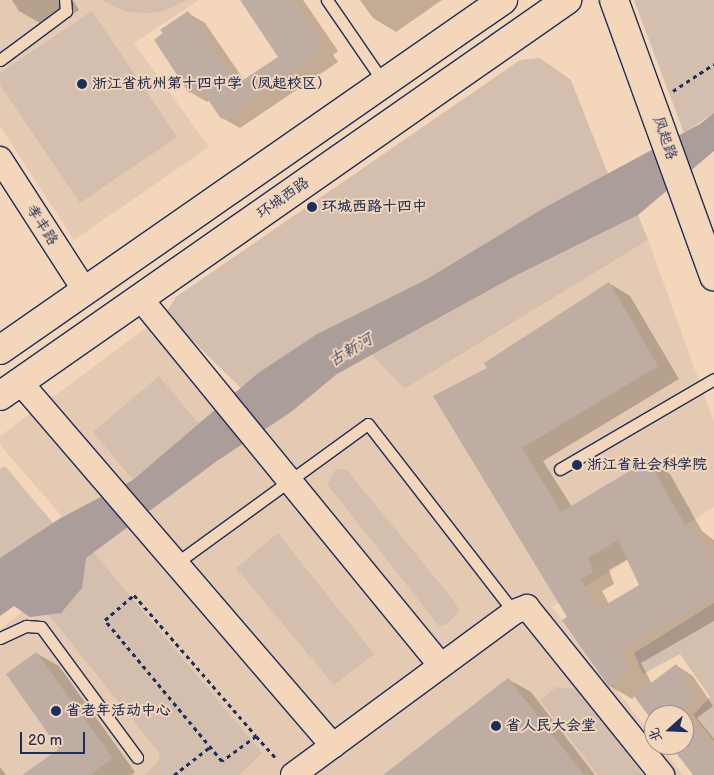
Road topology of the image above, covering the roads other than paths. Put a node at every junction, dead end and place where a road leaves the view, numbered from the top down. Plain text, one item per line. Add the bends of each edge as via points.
1 (65, 0) edge
2 (327, 0) edge
3 (503, 0) edge
4 (566, 0) edge
5 (614, 0) edge
6 (0, 60) edge
7 (384, 83) junction
8 (0, 159) edge
9 (714, 277) edge
10 (85, 291) junction
11 (140, 298) junction
12 (0, 350) edge
13 (714, 379) edge
14 (10, 389) edge
15 (560, 469) dead end
16 (291, 481) junction
17 (175, 564) junction
18 (514, 612) junction
19 (0, 638) edge
20 (441, 666) junction
21 (333, 746) junction
22 (137, 758) dead end
23 (286, 768) edge
24 (662, 775) edge

1 - 6 lane via 66,11
2 - 7 lane
3 - 7 main road
4 - 11 main road, 环城西路
5 - 9 main road, 凤起路
7 - 10 main road
8 - 10 street, 孝丰路
10 - 12 main road
11 - 14 main road, 环城西路
11 - 16 street
13 - 15 lane
14 - 17 street via 52,420
16 - 17 lane
16 - 18 lane via 368,424
16 - 20 street
17 - 21 street
18 - 20 street
18 - 24 street via 527,607
19 - 22 lane via 26,626 41,627
20 - 21 street
21 - 23 street

